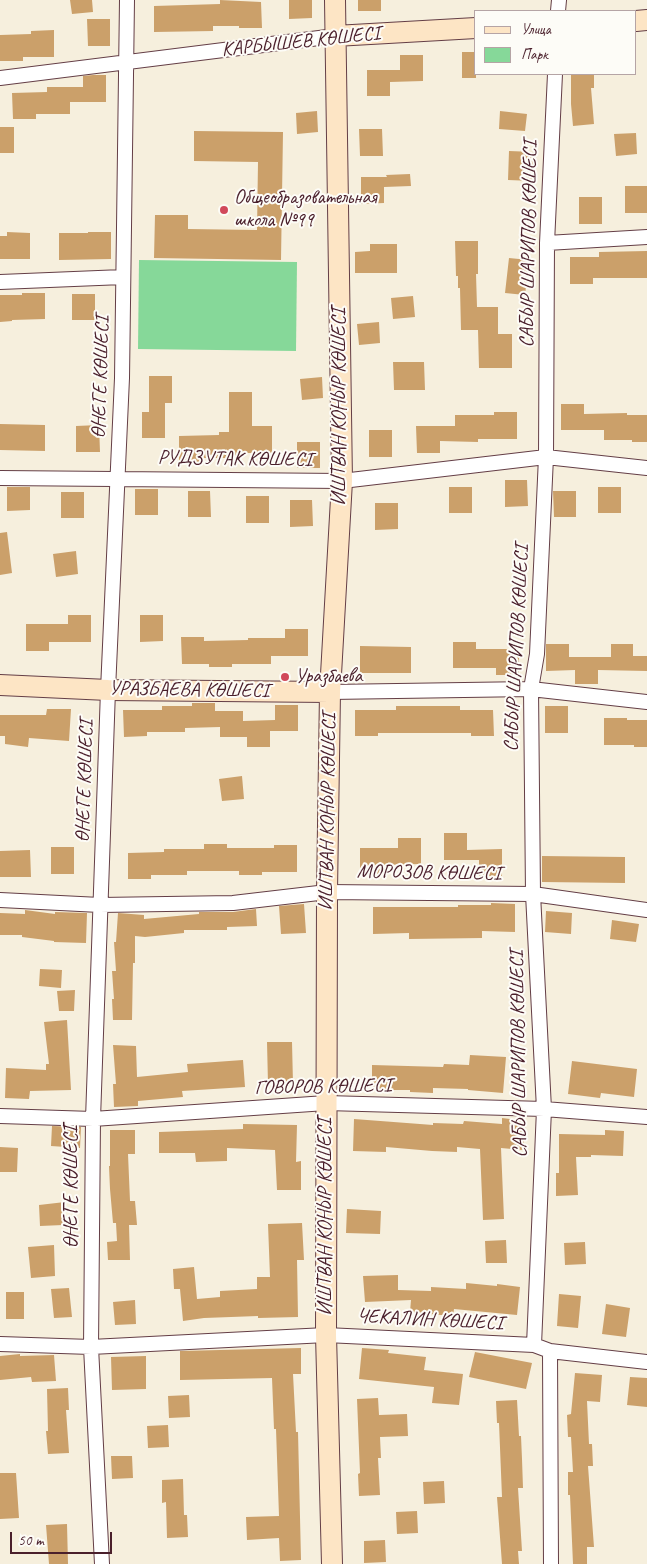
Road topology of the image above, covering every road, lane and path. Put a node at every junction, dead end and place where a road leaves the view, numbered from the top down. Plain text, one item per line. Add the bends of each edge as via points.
1 (127, 0) edge
2 (335, 0) edge
3 (474, 28) edge
4 (335, 36) junction
5 (126, 62) junction
6 (555, 75) edge
7 (0, 78) edge
8 (647, 237) edge
9 (547, 243) junction
10 (123, 277) junction
11 (0, 282) edge
12 (546, 457) junction
13 (647, 468) edge
14 (0, 478) edge
15 (118, 478) junction
16 (342, 480) junction
17 (0, 685) edge
18 (531, 689) junction
19 (108, 690) junction
20 (330, 692) junction
21 (647, 702) edge
22 (327, 892) junction
23 (533, 894) junction
24 (0, 900) edge
25 (100, 905) junction
26 (647, 910) edge
27 (326, 1103) junction
28 (544, 1109) junction
29 (0, 1116) edge
30 (647, 1116) edge
31 (93, 1119) junction
32 (326, 1335) junction
33 (0, 1344) edge
34 (534, 1345) junction
35 (91, 1347) junction
36 (550, 1352) junction
37 (647, 1362) edge
38 (102, 1564) edge
39 (332, 1564) edge
40 (551, 1564) edge

1 - 5 street, ӨНЕГЕ КӨШЕСІ
2 - 4 street, ИШТВАН КОНЫР КӨШЕСІ
3 - 4 street, КАРБЫШЕВ КӨШЕСІ
4 - 5 street, КАРБЫШЕВ КӨШЕСІ
4 - 16 street, ИШТВАН КОНЫР КӨШЕСІ
5 - 7 street, КАРБЫШЕВ КӨШЕСІ
5 - 10 street, ӨНЕГЕ КӨШЕСІ
6 - 9 street, САБЫР ШАРИПОВ КӨШЕСІ
8 - 9 street
9 - 12 street, САБЫР ШАРИПОВ КӨШЕСІ
10 - 11 street
10 - 15 street, ӨНЕГЕ КӨШЕСІ
12 - 13 street, РУДЗУТАК КӨШЕСІ
12 - 16 street, РУДЗУТАК КӨШЕСІ
12 - 18 street, САБЫР ШАРИПОВ КӨШЕСІ via 536,654
14 - 15 street, РУДЗУТАК КӨШЕСІ
15 - 16 street, РУДЗУТАК КӨШЕСІ
15 - 19 street, ӨНЕГЕ КӨШЕСІ
16 - 20 street, ИШТВАН КОНЫР КӨШЕСІ
17 - 19 street, УРАЗБАЕВА КӨШЕСІ
18 - 20 street, УРАЗБАЕВА КӨШЕСІ
18 - 21 street, УРАЗБАЕВА КӨШЕСІ
18 - 23 street, САБЫР ШАРИПОВ КӨШЕСІ
19 - 20 street, УРАЗБАЕВА КӨШЕСІ
19 - 25 street, ӨНЕГЕ КӨШЕСІ
20 - 22 street, ИШТВАН КОНЫР КӨШЕСІ
22 - 23 street, МОРОЗОВ КӨШЕСІ
22 - 25 street, МОРОЗОВ КӨШЕСІ via 233,903
22 - 27 street, ИШТВАН КОНЫР КӨШЕСІ
23 - 26 street, МОРОЗОВ КӨШЕСІ
23 - 28 street, САБЫР ШАРИПОВ КӨШЕСІ
24 - 25 street, МОРОЗОВ КӨШЕСІ
25 - 31 street, ӨНЕГЕ КӨШЕСІ
27 - 28 street, ГОВОРОВ КӨШЕСІ
27 - 31 street, ГОВОРОВ КӨШЕСІ
27 - 32 street, ИШТВАН КОНЫР КӨШЕСІ
28 - 30 street, ГОВОРОВ КӨШЕСІ
28 - 34 street, САБЫР ШАРИПОВ КӨШЕСІ
29 - 31 street, ГОВОРОВ КӨШЕСІ
31 - 35 street, ӨНЕГЕ КӨШЕСІ
32 - 34 street, ЧЕКАЛИН КӨШЕСІ
32 - 35 street, ЧЕКАЛИН КӨШЕСІ
32 - 39 street, ИШТВАН КОНЫР КӨШЕСІ
33 - 35 street, ЧЕКАЛИН КӨШЕСІ
34 - 36 street, ЧЕКАЛИН КӨШЕСІ
35 - 38 street, ӨНЕГЕ КӨШЕСІ
36 - 37 street, ЧЕКАЛИН КӨШЕСІ
36 - 40 street

